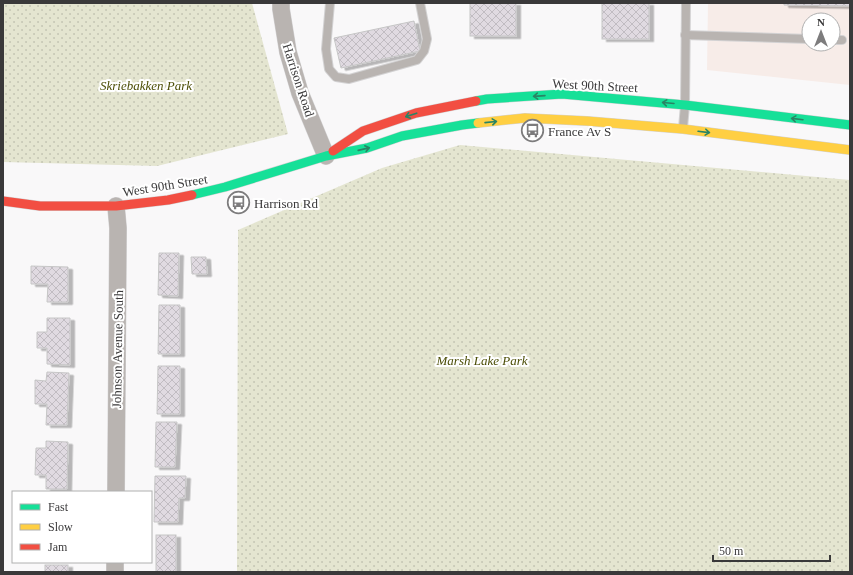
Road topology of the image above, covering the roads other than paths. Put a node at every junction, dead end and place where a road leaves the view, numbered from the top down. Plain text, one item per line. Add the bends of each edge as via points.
1 (281, 3) edge
2 (330, 3) edge
3 (420, 3) edge
4 (686, 3) edge
5 (685, 35) junction
6 (801, 39) edge
7 (684, 105) junction
8 (843, 116) dead end
9 (816, 121) junction
10 (850, 125) edge
11 (683, 129) junction
12 (794, 143) junction
13 (850, 150) edge
14 (326, 156) junction
15 (841, 158) dead end
16 (3, 201) edge
17 (116, 206) junction
18 (116, 491) edge

1 - 14 street, Harrison Road via 288,52 300,93
2 - 3 lane via 326,49 329,68 336,77 349,79 417,60 424,51 427,39
4 - 5 lane
5 - 6 lane
5 - 7 lane
9 -> 7 street, West 90th Street
7 - 11 lane
7 -> 14 street, West 90th Street via 562,94 487,99 416,113 363,131
8 - 9 street
9 - 10 street, West 90th Street
11 -> 12 street, West 90th Street
14 -> 11 street, West 90th Street via 367,148 402,136 462,125 525,118
12 - 13 street, West 90th Street
12 - 15 street
14 - 17 street, West 90th Street via 225,188 168,200
16 - 17 street, West 90th Street via 40,206
17 - 18 street, Johnson Avenue South

